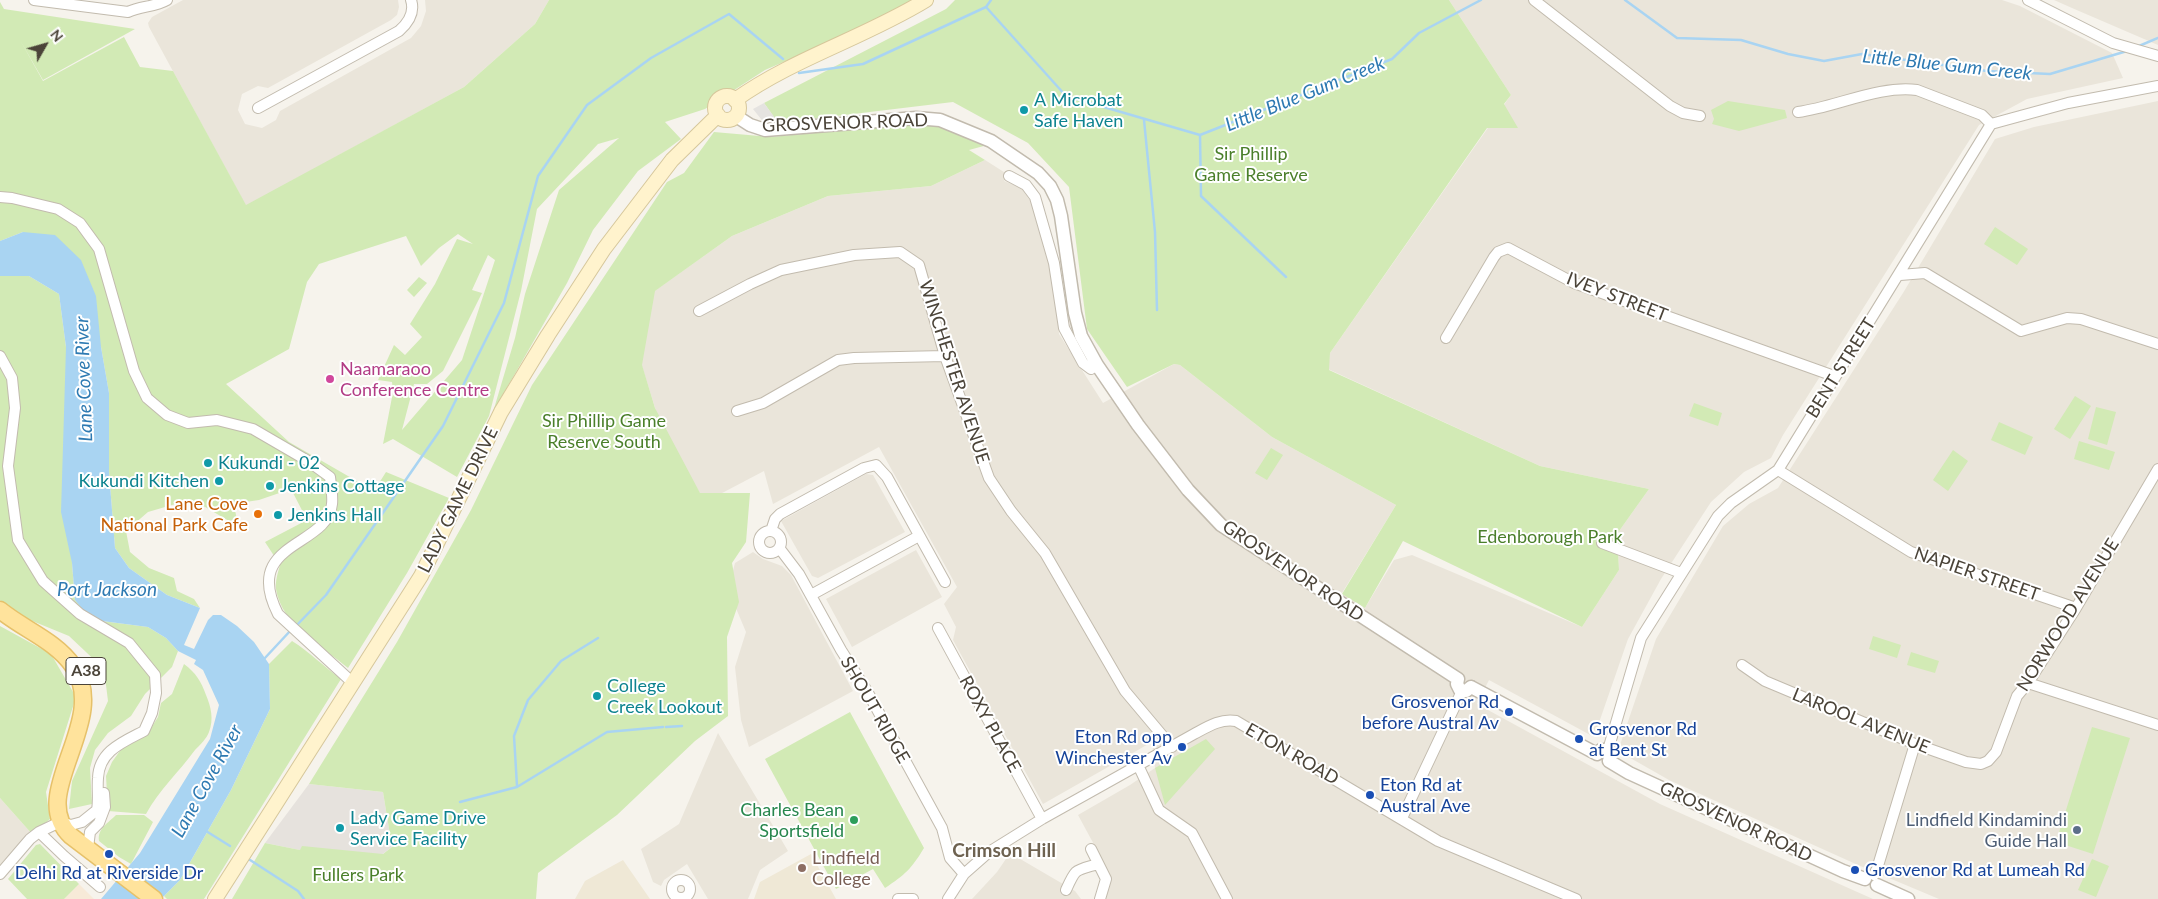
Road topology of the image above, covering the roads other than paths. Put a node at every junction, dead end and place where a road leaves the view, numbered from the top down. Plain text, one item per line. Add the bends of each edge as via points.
1 (34, 0) edge
2 (167, 0) edge
3 (411, 0) edge
4 (926, 0) edge
5 (1534, 0) edge
6 (2028, 0) edge
7 (143, 3) edge
8 (2158, 56) edge
9 (2157, 86) edge
10 (735, 100) junction
11 (258, 108) dead end
12 (1798, 112) dead end
13 (718, 116) junction
14 (736, 116) junction
15 (1700, 116) dead end
16 (1992, 124) junction
17 (1009, 176) dead end
18 (0, 197) edge
19 (1900, 275) junction
20 (699, 312) dead end
21 (1446, 338) dead end
22 (2158, 344) edge
23 (0, 356) edge
24 (945, 356) junction
25 (1098, 365) junction
26 (1834, 376) junction
27 (738, 410) dead end
28 (2158, 469) edge
29 (1778, 470) junction
30 (771, 531) junction
31 (919, 536) junction
32 (1602, 543) dead end
33 (780, 549) junction
34 (1681, 573) junction
35 (945, 582) dead end
36 (811, 595) junction
37 (2076, 608) junction
38 (0, 610) edge
39 (938, 628) dead end
40 (1742, 665) dead end
41 (354, 683) junction
42 (2028, 683) junction
43 (1464, 686) junction
44 (2158, 725) edge
45 (1914, 744) junction
46 (117, 746) junction
47 (1172, 747) junction
48 (1605, 755) junction
49 (1985, 763) joint
50 (1138, 765) junction
51 (1402, 818) junction
52 (1042, 819) junction
53 (60, 822) junction
54 (39, 832) junction
55 (88, 848) junction
56 (1091, 848) dead end
57 (1098, 864) junction
58 (0, 874) edge
59 (964, 874) junction
60 (1872, 879) junction
61 (100, 887) dead end
62 (1066, 890) dead end
63 (1225, 897) edge
64 (154, 899) edge
65 (216, 899) edge
66 (898, 899) edge
67 (913, 899) edge
68 (948, 899) edge
69 (1100, 899) edge
70 (1576, 899) edge
71 (1908, 899) edge

1 - 7 street via 128,12
2 - 7 street via 158,5
3 - 11 street via 411,16 400,31
4 - 10 main road via 885,23 761,81
5 - 15 street via 1670,106 1683,113
6 - 8 street via 2105,39
9 - 16 street
10 - 13 main road via 728,96 721,98 716,104
10 - 14 main road via 739,109
12 - 16 street via 1909,89 1975,112
13 - 14 main road via 727,120
13 - 41 main road, LADY GAME DRIVE via 672,160 604,248 548,334 502,412 421,576
14 - 25 street, GROSVENOR ROAD via 765,130 916,118 940,120 973,132 1009,152 1038,172 1057,200 1074,313
16 - 19 street, BENT STREET
17 - 25 street via 1031,190 1040,209 1054,263 1064,328 1071,343 1083,363 1091,369
18 - 41 street via 58,209 80,223 99,249 134,371 147,398 167,415 188,424 218,420 253,429 330,477 332,505 326,519 274,561 269,580 271,601 287,624
19 - 22 street via 1926,273 2021,331 2067,318
19 - 26 street, BENT STREET
20 - 24 street, WINCHESTER AVENUE via 781,270 854,255 900,252 919,265
21 - 26 street, IVEY STREET via 1491,261 1498,252 1508,248 1574,283
23 - 46 street via 12,378 15,408 8,466 18,540 43,581 80,614 129,642 155,675 156,693 144,731
24 - 27 street via 838,360 763,403
24 - 47 street, WINCHESTER AVENUE via 990,478 1011,511 1045,553 1125,691
25 - 43 street, GROSVENOR ROAD via 1138,426 1220,525
26 - 29 street, BENT STREET
28 - 37 street, NORWOOD AVENUE
29 - 34 street, BENT STREET via 1736,499 1718,516
29 - 37 street, NAPIER STREET via 1911,552
30 - 31 street via 780,514 872,465 884,472
30 - 33 street via 780,537
30 - 33 street via 761,535 759,546 767,553
31 - 35 street
31 - 36 street
32 - 34 street
33 - 36 street, SHOUT RIDGE
34 - 48 street, BENT STREET via 1641,638
36 - 59 street, SHOUT RIDGE via 941,825 950,858
37 - 42 street, NORWOOD AVENUE
38 - 53 main road, A38 via 66,657 80,677 85,700 76,739 60,780
39 - 52 street, ROXY PLACE
40 - 45 street, LAROOL AVENUE via 1765,681
41 - 65 main road, LADY GAME DRIVE
42 - 44 street
42 - 49 street, NORWOOD AVENUE via 2017,696 1993,758
43 - 48 street, GROSVENOR ROAD
43 - 51 street
45 - 49 street, LAROOL AVENUE via 1966,762
45 - 60 street
46 - 53 street via 103,757 99,766 97,810 82,822 71,825
46 - 55 street via 102,778 105,807 99,823 90,832
47 - 50 street, ETON ROAD
47 - 51 street, ETON ROAD via 1220,722 1236,722
48 - 60 street, GROSVENOR ROAD via 1629,773 1834,867
50 - 52 street, ETON ROAD
50 - 63 street via 1158,810 1192,833
51 - 70 street, ETON ROAD via 1438,841
52 - 59 street, ETON ROAD via 990,852
53 - 54 street
53 - 55 main road via 71,836
54 - 58 street
54 - 61 street
55 - 64 main road
56 - 57 street
57 - 62 street via 1072,874
57 - 69 street via 1106,879
59 - 68 street, ETON ROAD
60 - 71 street, GROSVENOR ROAD
66 - 67 street

